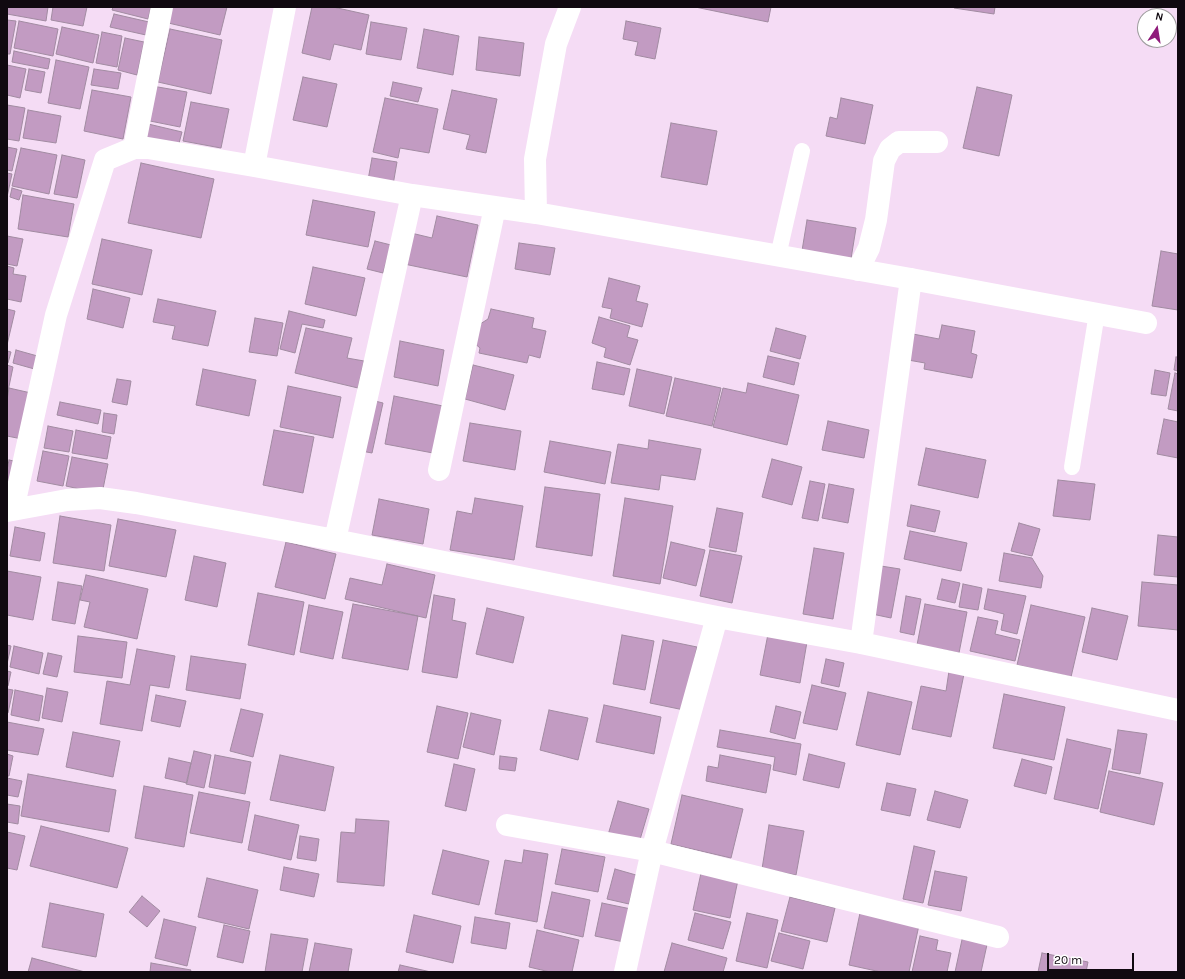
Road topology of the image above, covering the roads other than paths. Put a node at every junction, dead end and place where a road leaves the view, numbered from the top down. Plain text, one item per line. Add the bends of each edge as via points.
1 (162, 7) edge
2 (285, 7) edge
3 (570, 7) edge
4 (937, 142) dead end
5 (134, 148) junction
6 (802, 151) dead end
7 (254, 166) junction
8 (412, 195) junction
9 (496, 206) junction
10 (536, 213) junction
11 (778, 256) junction
12 (858, 270) junction
13 (911, 279) junction
14 (1097, 313) junction
15 (1146, 323) dead end
16 (1072, 467) dead end
17 (438, 470) dead end
18 (10, 510) edge
19 (335, 540) junction
20 (717, 617) junction
21 (861, 643) junction
22 (1178, 710) edge
23 (507, 825) dead end
24 (652, 851) junction
25 (998, 937) dead end
26 (625, 972) edge

1 - 5 street
2 - 7 street
3 - 10 street via 556,44 535,159
4 - 12 street via 899,142 890,149 884,161 876,220 869,248
5 - 7 street via 148,148
5 - 18 street via 105,160 56,315
6 - 11 lane
7 - 8 street
8 - 9 street
8 - 19 street
9 - 10 street
9 - 17 street
10 - 11 street
11 - 12 street
12 - 13 street
13 - 14 street
13 - 21 street
14 - 15 street
14 - 16 lane
18 - 19 street via 67,500 100,498
19 - 20 street
20 - 21 street
20 - 24 street
21 - 22 street
23 - 24 street
24 - 25 street
24 - 26 street

